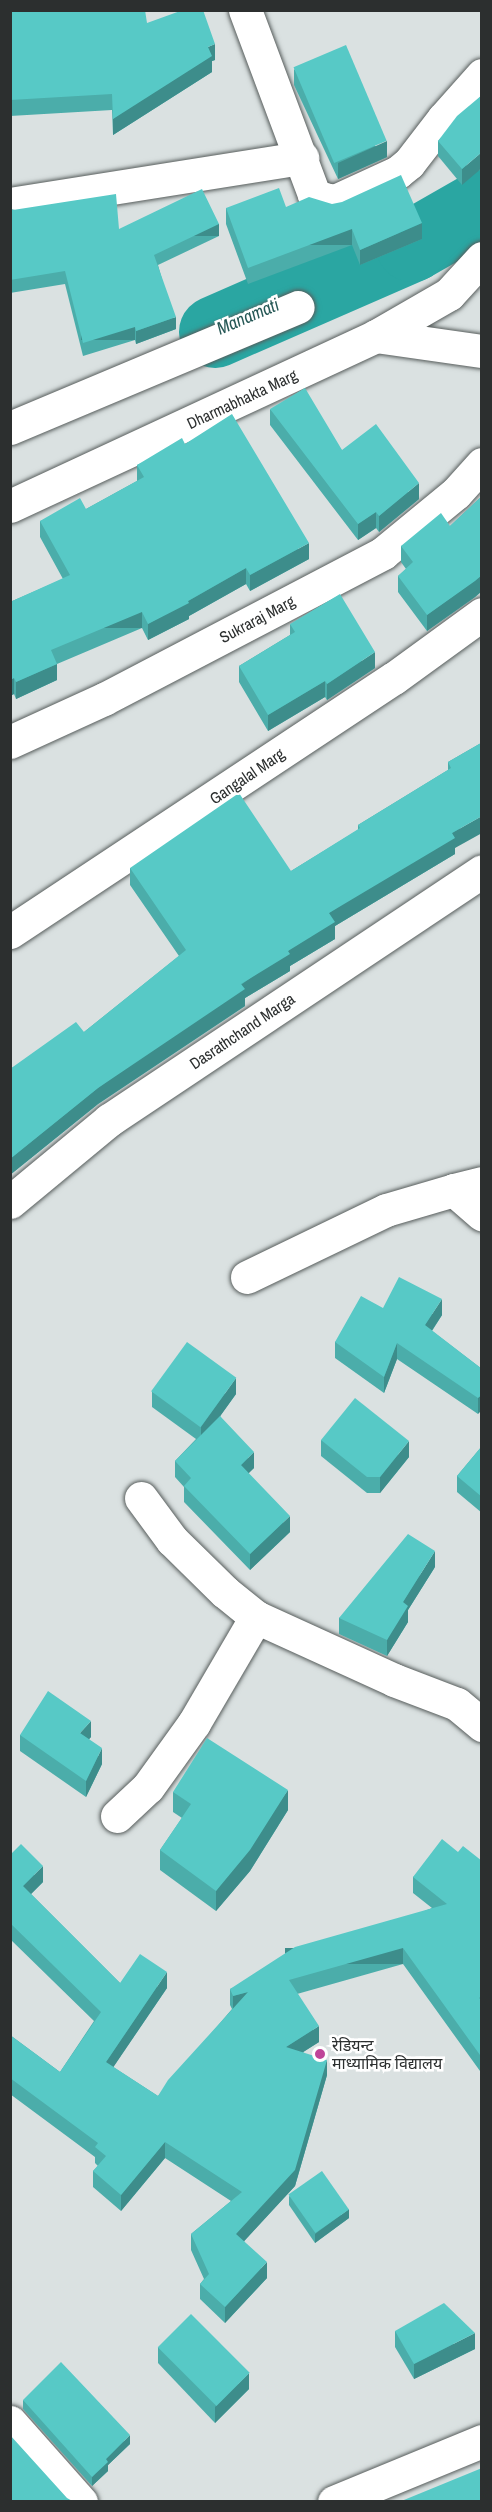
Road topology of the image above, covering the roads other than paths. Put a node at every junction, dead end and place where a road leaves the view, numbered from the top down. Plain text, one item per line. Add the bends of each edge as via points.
1 (245, 10) edge
2 (482, 75) edge
3 (302, 158) junction
4 (10, 204) edge
5 (482, 258) edge
6 (298, 307) dead end
7 (376, 336) junction
8 (482, 351) edge
9 (10, 428) edge
10 (482, 464) edge
11 (10, 506) edge
12 (482, 614) edge
13 (10, 742) edge
14 (482, 871) edge
15 (10, 933) edge
16 (468, 1187) edge
17 (10, 1202) edge
18 (482, 1214) edge
19 (247, 1277) dead end
20 (141, 1498) dead end
21 (256, 1617) junction
22 (482, 1725) edge
23 (117, 1816) dead end
24 (10, 2422) edge
25 (482, 2441) edge
26 (81, 2502) edge
27 (334, 2502) edge

1 - 3 street
2 - 3 street via 398,172 335,201 314,195
3 - 4 street
5 - 7 street, Dharmabhakta Marg via 449,294
6 - 9 street
7 - 8 street
7 - 11 street, Dharmabhakta Marg
10 - 13 street, Sukraraj Marg via 456,493 383,553 104,699
12 - 15 street, Gangalal Marg via 384,684
14 - 17 street, Dasrathchand Marga via 109,1120
16 - 18 street
16 - 19 street via 386,1210
20 - 21 street via 172,1540
21 - 22 street via 457,1704
21 - 23 street via 194,1723 148,1787
24 - 26 street
25 - 27 street

